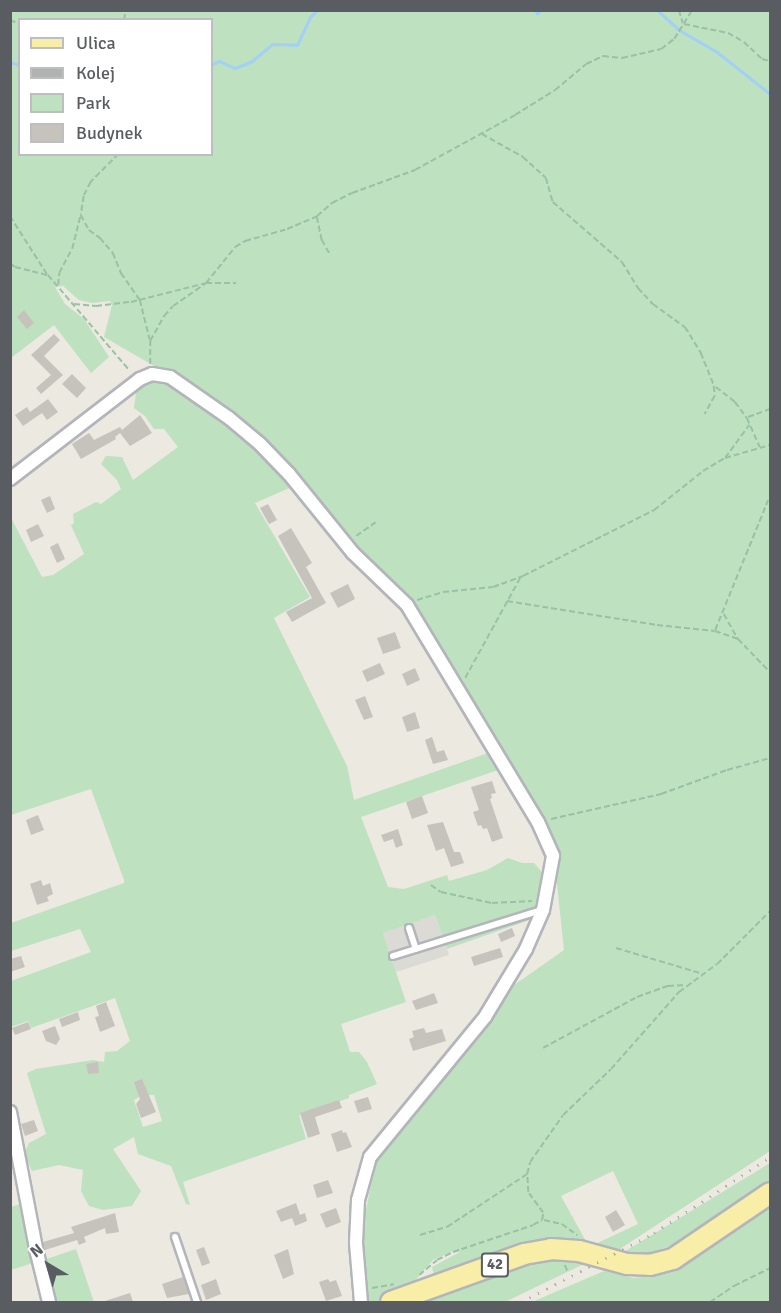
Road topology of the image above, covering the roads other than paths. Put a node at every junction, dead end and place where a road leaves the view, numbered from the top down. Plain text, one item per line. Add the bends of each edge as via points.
1 (10, 479) edge
2 (543, 910) junction
3 (409, 928) dead end
4 (416, 949) junction
5 (393, 956) dead end
6 (10, 1112) edge
7 (771, 1193) edge
8 (176, 1237) dead end
9 (360, 1298) edge
10 (49, 1302) edge
11 (197, 1302) edge
12 (391, 1302) edge

1 - 2 street via 146,376 170,377 229,418 289,474 345,543 406,605 538,822 553,856
2 - 4 lane
2 - 9 street via 526,949 485,1017 370,1157 358,1200
3 - 4 lane
4 - 5 lane
6 - 10 street
7 - 12 main road, 42 via 673,1259 650,1265 627,1264 579,1251 551,1249 524,1254
8 - 11 lane

